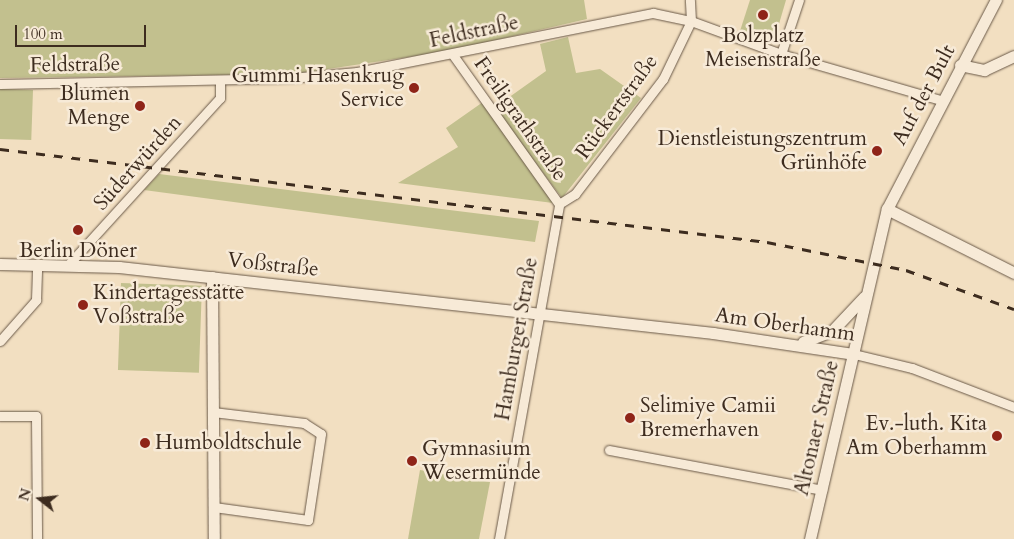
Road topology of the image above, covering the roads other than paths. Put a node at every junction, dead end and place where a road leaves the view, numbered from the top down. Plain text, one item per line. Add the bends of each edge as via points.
1 (690, 0) edge
2 (799, 0) edge
3 (996, 0) edge
4 (691, 21) junction
5 (781, 54) junction
6 (453, 55) junction
7 (1014, 56) edge
8 (960, 65) junction
9 (220, 80) junction
10 (0, 84) edge
11 (940, 100) junction
12 (556, 201) junction
13 (887, 209) junction
14 (0, 264) edge
15 (37, 264) junction
16 (68, 265) junction
17 (1014, 273) edge
18 (212, 277) junction
19 (869, 289) junction
20 (542, 314) junction
21 (0, 341) edge
22 (795, 344) junction
23 (854, 354) junction
24 (1014, 407) edge
25 (213, 412) junction
26 (0, 416) edge
27 (609, 450) dead end
28 (822, 490) junction
29 (214, 508) junction
30 (37, 539) edge
31 (214, 539) edge
32 (498, 539) edge
33 (810, 539) edge

1 - 4 street
2 - 5 street
3 - 8 street, Auf der Bult
4 - 5 street, Feldstraße
4 - 6 street, Feldstraße via 653,13 634,15
4 - 12 street, Rückertstraße via 663,79 575,194
5 - 11 street, Feldstraße
6 - 9 street, Feldstraße via 358,72
6 - 12 street, Freiligrathstraße
7 - 8 street via 984,70
8 - 11 street, Auf der Bult
9 - 10 street, Feldstraße
9 - 16 street, Süderwürden via 220,98
11 - 13 street, Auf der Bult
12 - 20 street, Hamburger Straße
13 - 17 street
13 - 19 street, Altonaer Straße
14 - 15 street, Voßstraße
15 - 16 street, Voßstraße
15 - 21 street via 36,300
16 - 18 street, Voßstraße
18 - 20 street, Voßstraße
18 - 25 street
19 - 22 street via 832,331
19 - 23 street, Altonaer Straße
20 - 22 street, Am Oberhamm
20 - 32 street, Hamburger Straße
22 - 23 street, Am Oberhamm
23 - 24 street, Am Oberhamm via 912,368
23 - 28 street, Altonaer Straße
25 - 29 street
25 - 29 street via 304,423 321,434 308,520
26 - 30 street via 36,416
27 - 28 street
28 - 33 street, Altonaer Straße
29 - 31 street

